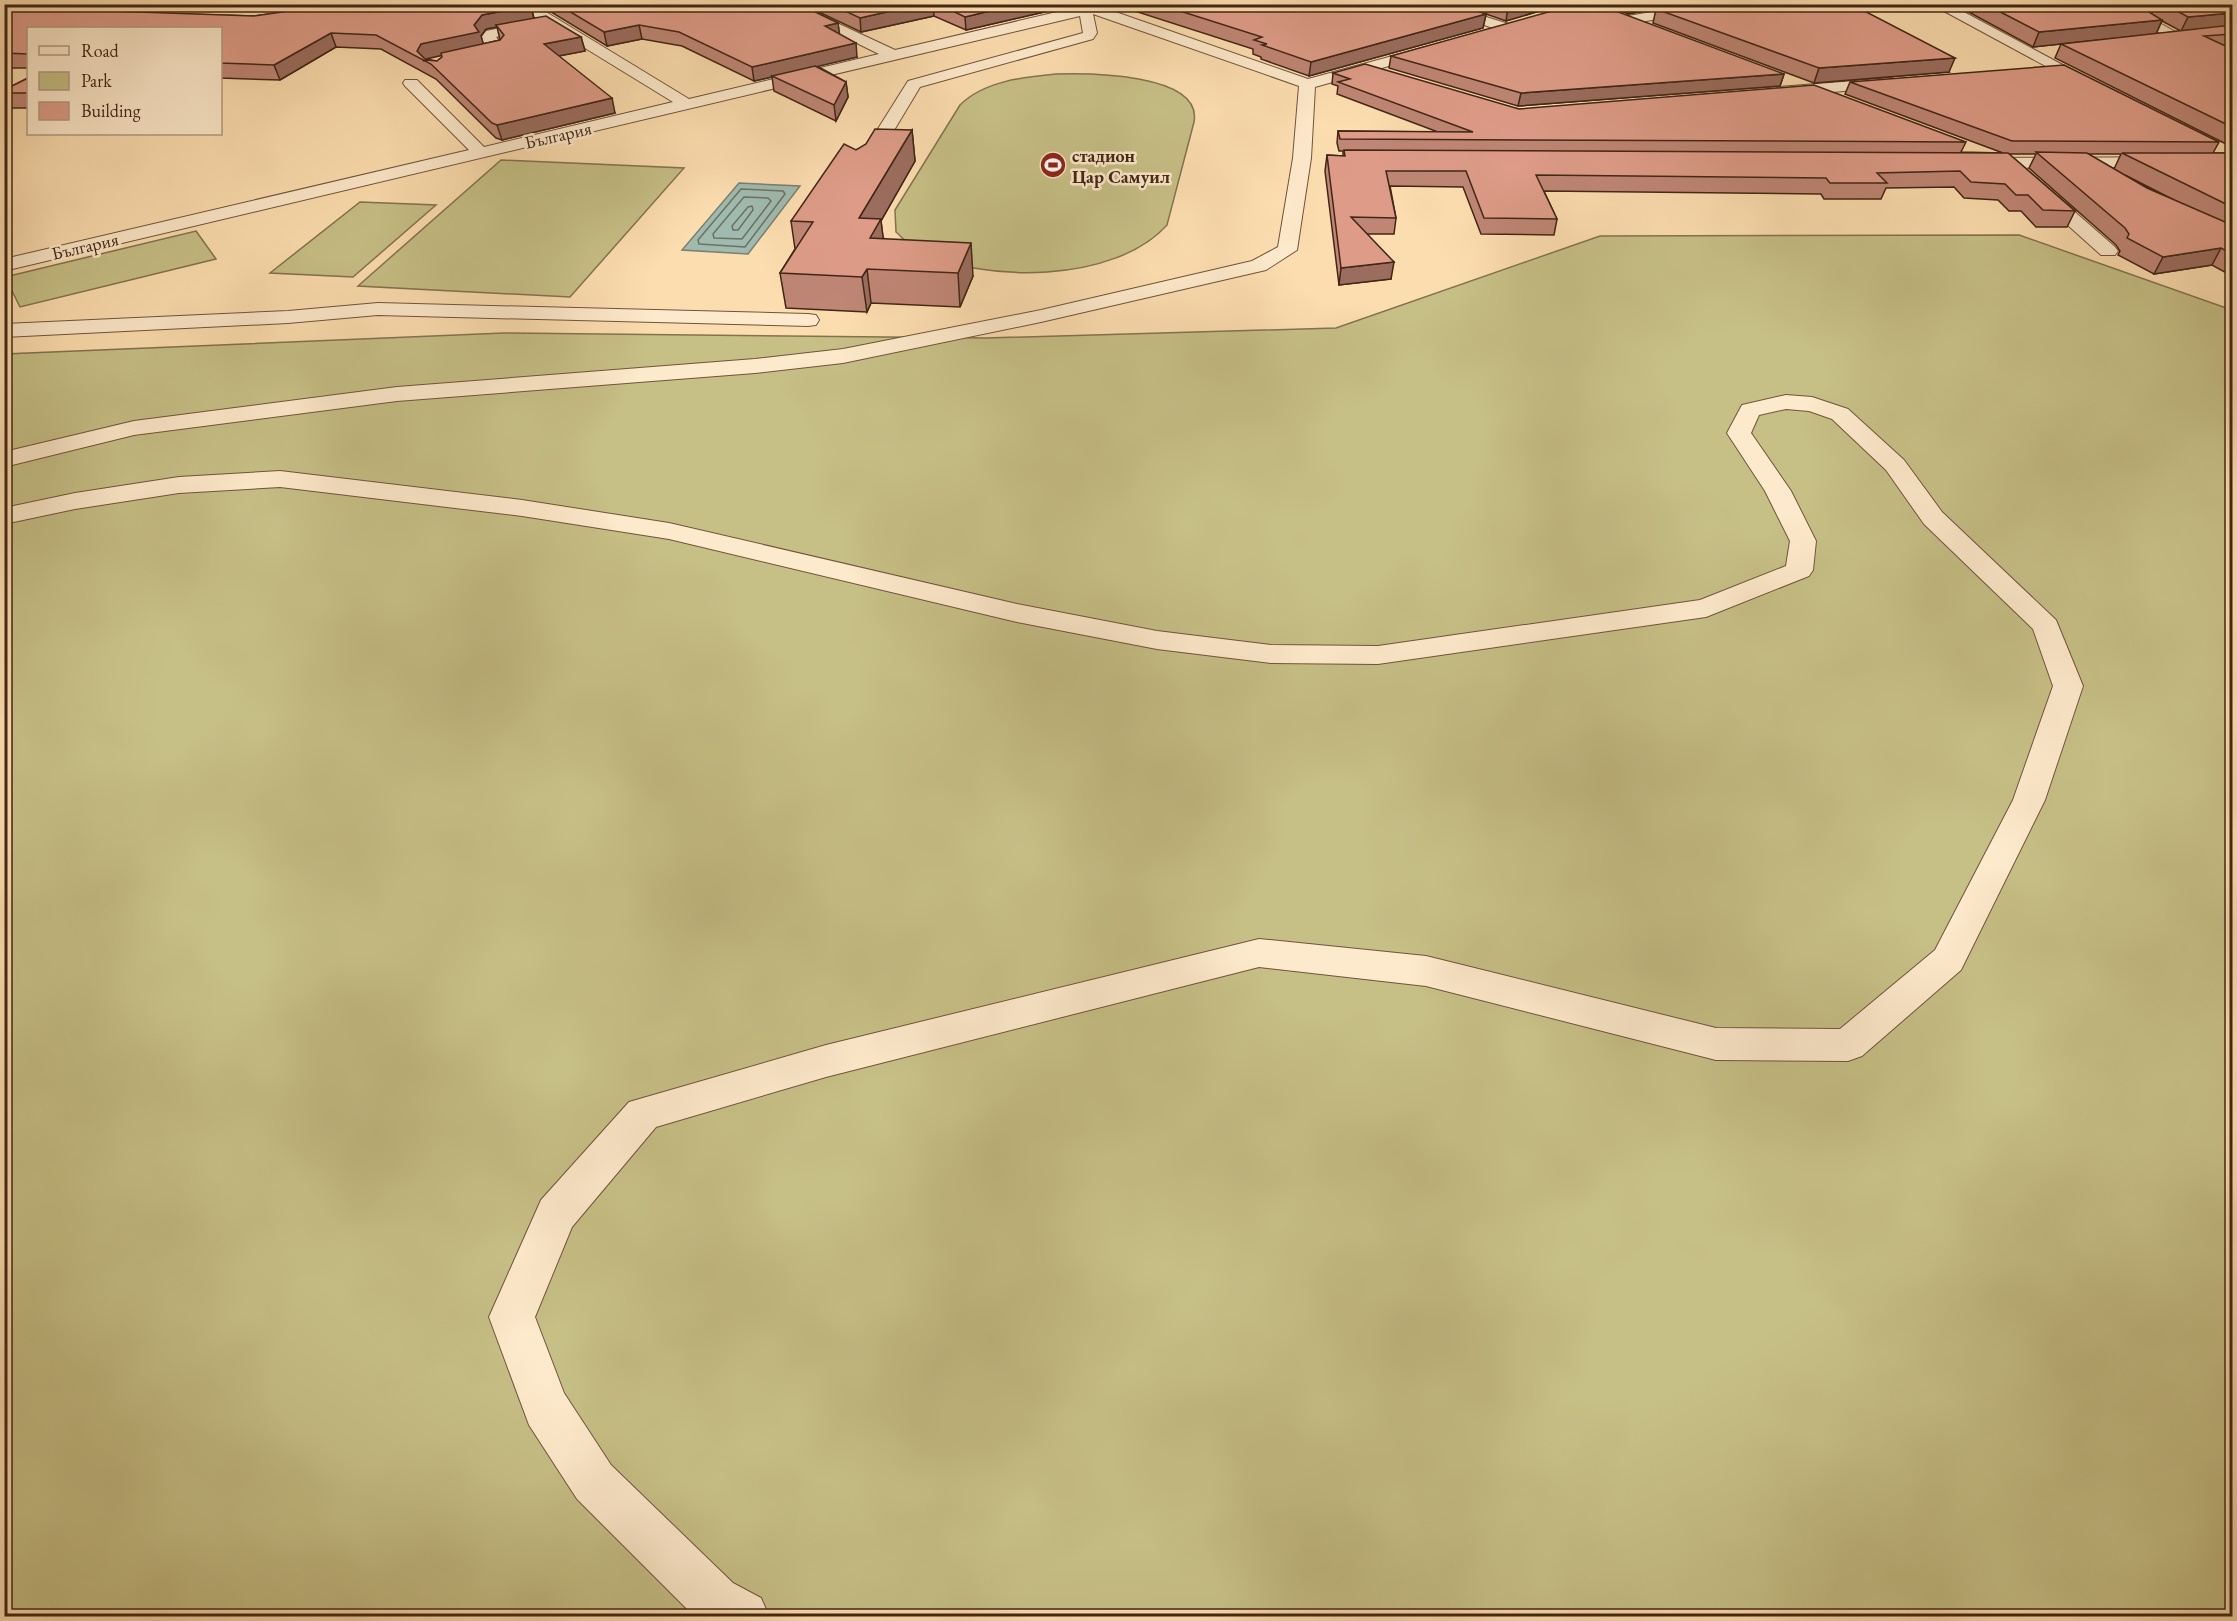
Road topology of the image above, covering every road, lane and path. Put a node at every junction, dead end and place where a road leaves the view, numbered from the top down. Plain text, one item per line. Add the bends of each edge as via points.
1 (292, 4) edge
2 (378, 4) edge
3 (522, 4) edge
4 (784, 4) edge
5 (1428, 4) edge
6 (1725, 4) edge
7 (1938, 4) edge
8 (2115, 4) edge
9 (1097, 8) edge
10 (550, 23) junction
11 (1527, 23) edge
12 (1506, 28) junction
13 (1656, 31) edge
14 (1485, 34) edge
15 (2158, 41) edge
16 (1452, 44) edge
17 (2065, 51) edge
18 (2030, 54) junction
19 (895, 56) junction
20 (452, 60) edge
21 (1365, 68) junction
22 (2060, 70) junction
23 (2036, 71) edge
24 (1397, 77) edge
25 (1780, 77) edge
26 (1906, 82) edge
27 (411, 83) dead end
28 (1307, 84) junction
29 (1812, 89) junction
30 (1765, 93) edge
31 (2110, 95) edge
32 (1845, 101) edge
33 (688, 105) junction
34 (2212, 145) edge
35 (481, 153) junction
36 (1963, 155) edge
37 (2232, 155) edge
38 (1302, 158) junction
39 (1326, 158) edge
40 (2232, 162) edge
41 (2009, 163) junction
42 (2085, 163) junction
43 (858, 174) edge
44 (2116, 180) edge
45 (2108, 251) dead end
46 (4, 265) edge
47 (808, 320) dead end
48 (4, 331) edge
49 (4, 460) edge
50 (4, 516) edge
51 (743, 1617) edge

1 - 2 street via 313,15
3 - 10 street
4 - 19 street
5 - 12 street
6 - 13 street via 1623,18
7 - 18 street
8 - 15 street via 2186,38
9 - 19 street, България
9 - 28 street
9 - 43 street via 1088,36 914,84
10 - 20 street via 491,34 487,39 499,49
10 - 33 street
11 - 12 street
12 - 14 street
16 - 21 street
17 - 18 street
18 - 22 street
19 - 33 street, България
21 - 24 street
21 - 28 street
22 - 23 street
22 - 31 street
25 - 29 street
26 - 29 street
27 - 35 street
28 - 38 street
29 - 30 street
29 - 32 street
33 - 35 street, България
34 - 37 street
35 - 46 street, България
36 - 41 street
38 - 39 street
38 - 49 street via 1287,250 1248,269 843,356 397,394 134,428
40 - 42 street
41 - 42 street
41 - 45 street
42 - 44 street
47 - 48 street via 378,309
50 - 51 street via 179,485 279,479 522,508 669,531 1017,613 1156,640 1271,654 1378,655 1706,608 1799,570 1803,541 1778,491 1739,433 1750,410 1786,402 1812,404 1840,414 1895,465 1933,518 2046,626 2068,686 2029,800 1948,960 1848,1045 1716,1044 1426,971 1259,953 826,1061 642,1114 556,1214 512,1317 546,1408 594,1482 715,1601

